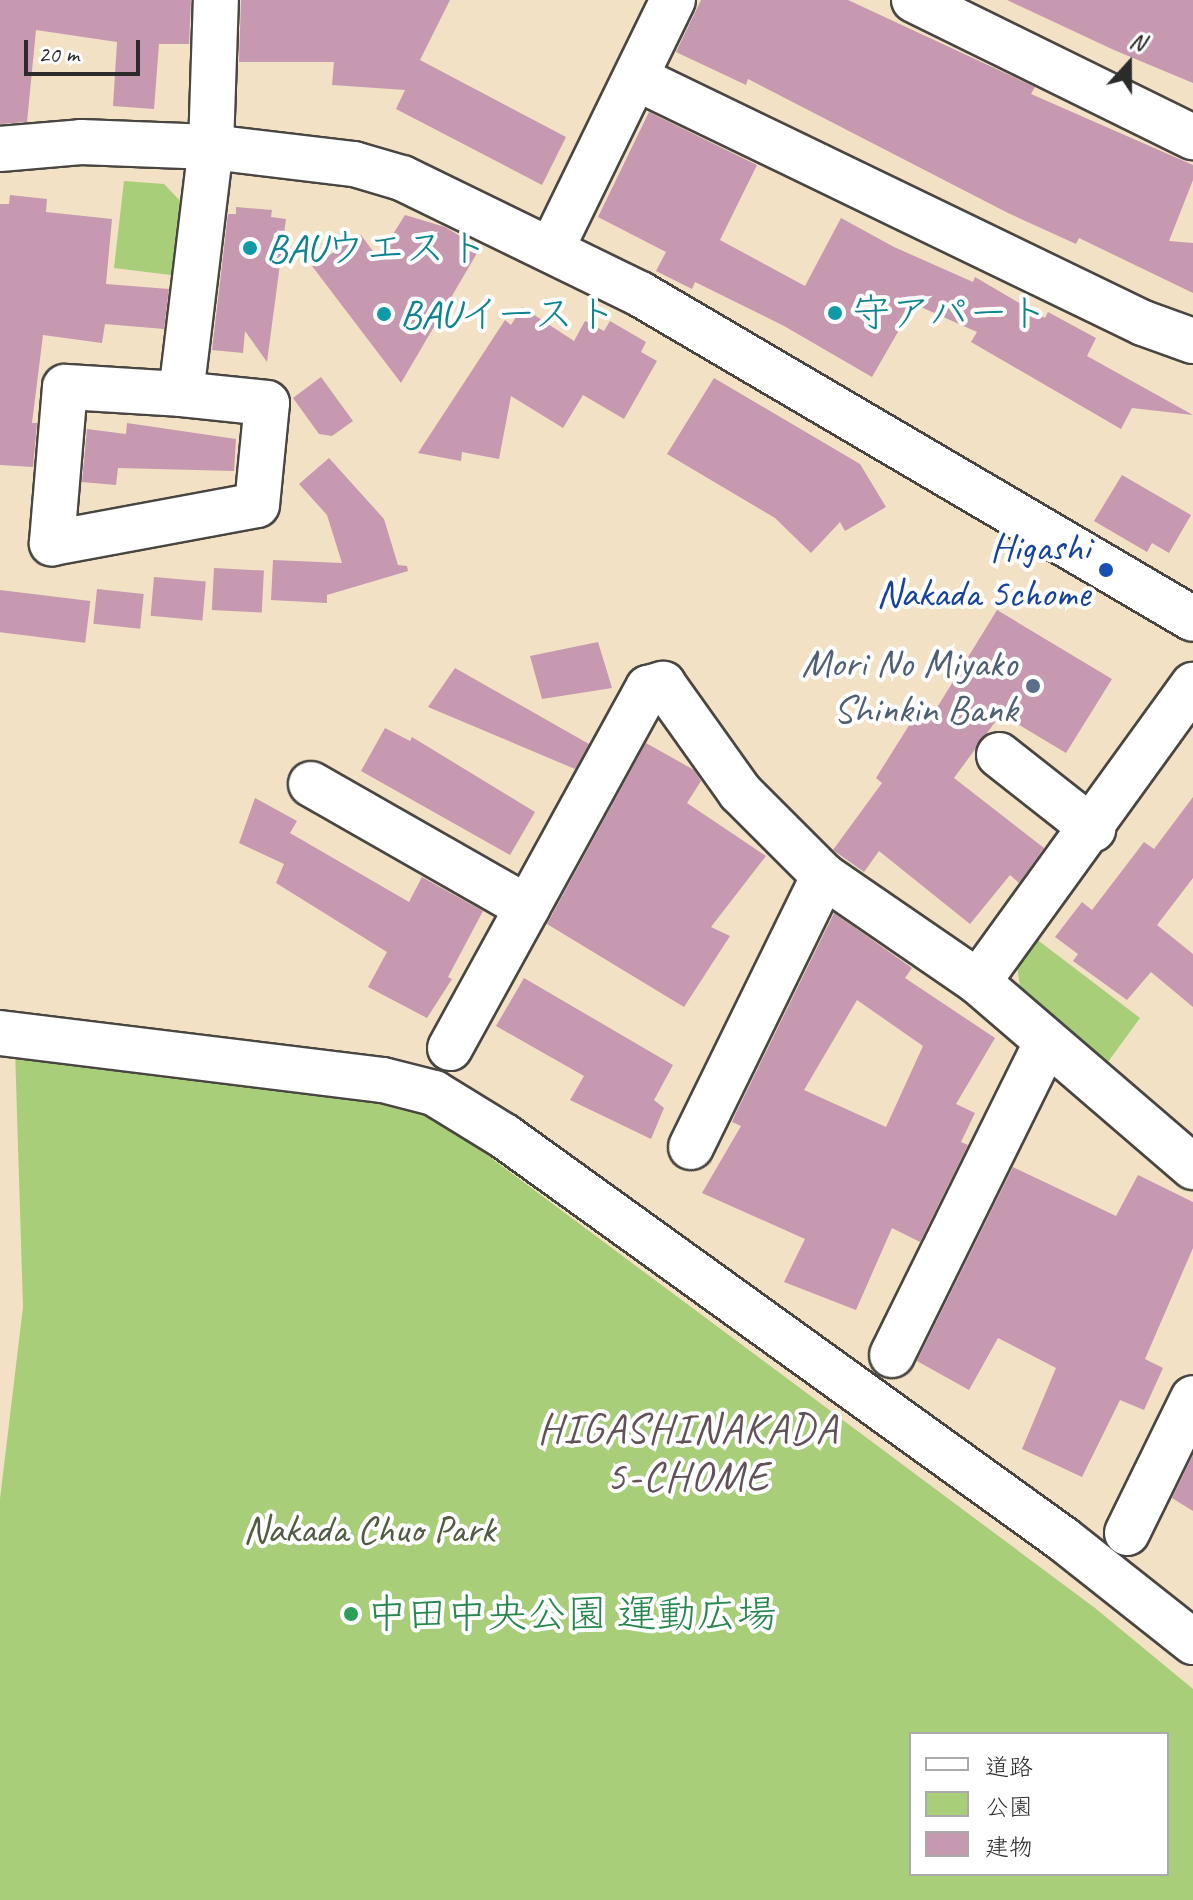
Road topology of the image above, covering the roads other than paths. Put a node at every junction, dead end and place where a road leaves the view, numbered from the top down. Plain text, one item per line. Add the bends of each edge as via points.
1 (216, 0) edge
2 (673, 0) edge
3 (914, 0) edge
4 (636, 78) junction
5 (1193, 137) edge
6 (211, 147) junction
7 (0, 149) edge
8 (551, 250) junction
9 (1193, 341) edge
10 (181, 394) junction
11 (1193, 619) edge
12 (1193, 685) edge
13 (999, 755) dead end
14 (311, 784) dead end
15 (1093, 829) junction
16 (824, 876) junction
17 (527, 907) junction
18 (978, 982) junction
19 (0, 1033) edge
20 (1045, 1046) junction
21 (450, 1048) dead end
22 (691, 1147) dead end
23 (1193, 1167) edge
24 (892, 1355) dead end
25 (1193, 1398) edge
26 (1127, 1533) dead end
27 (1193, 1642) edge

1 - 6 street
2 - 4 street
3 - 5 street
4 - 8 street
4 - 9 street via 1143,323
6 - 7 street via 81,142
6 - 8 street via 354,164 402,178
6 - 10 street
8 - 11 street via 640,294
10 - 10 street via 267,403 257,505 52,543 65,387
12 - 15 street
13 - 15 street
14 - 17 street
15 - 18 street
16 - 17 street via 740,792 663,684 648,688
16 - 18 street
16 - 22 street
17 - 21 street
18 - 20 street
19 - 27 street via 383,1080 434,1093 504,1136 1051,1530
20 - 23 street
20 - 24 street
25 - 26 street

